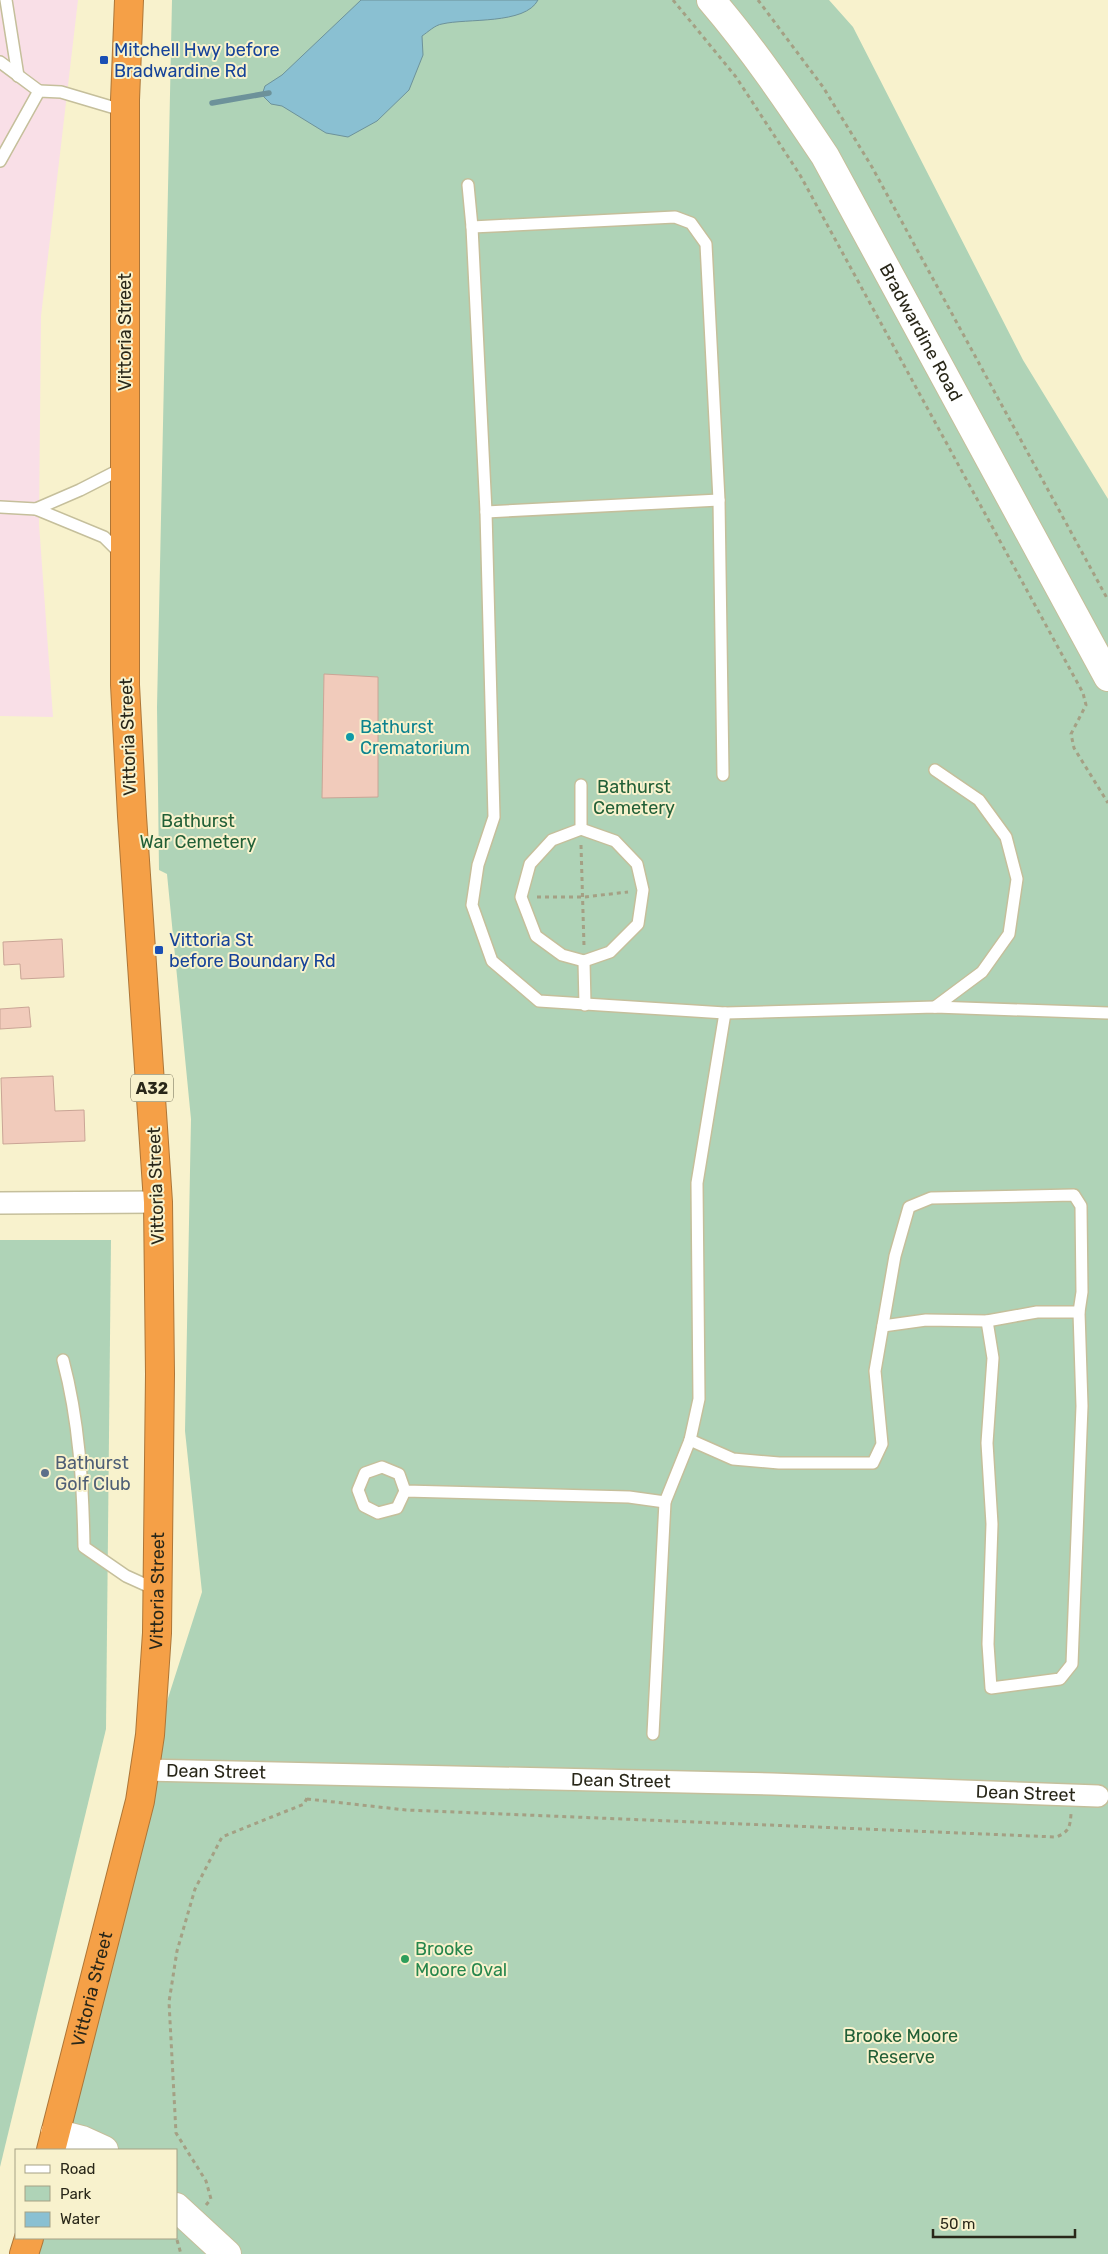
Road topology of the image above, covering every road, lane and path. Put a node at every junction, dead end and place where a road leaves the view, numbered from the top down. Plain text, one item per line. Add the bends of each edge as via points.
1 (6, 0) edge
2 (129, 0) edge
3 (673, 0) edge
4 (711, 0) edge
5 (758, 0) edge
6 (0, 62) edge
7 (18, 76) junction
8 (39, 91) junction
9 (125, 111) junction
10 (0, 161) edge
11 (468, 186) dead end
12 (472, 227) junction
13 (125, 467) junction
14 (719, 500) junction
15 (0, 507) edge
16 (36, 508) junction
17 (486, 512) junction
18 (125, 558) junction
19 (1108, 600) edge
20 (1108, 677) edge
21 (934, 770) dead end
22 (723, 776) dead end
23 (581, 785) dead end
24 (1108, 803) edge
25 (581, 829) junction
26 (643, 890) junction
27 (584, 896) junction
28 (521, 897) junction
29 (584, 961) junction
30 (585, 1004) junction
31 (935, 1007) junction
32 (725, 1013) junction
33 (1108, 1013) edge
34 (158, 1202) junction
35 (0, 1203) edge
36 (1079, 1312) junction
37 (987, 1321) junction
38 (884, 1326) junction
39 (63, 1360) dead end
40 (690, 1440) junction
41 (405, 1491) junction
42 (666, 1502) junction
43 (158, 1591) junction
44 (653, 1734) dead end
45 (145, 1770) junction
46 (307, 1776) junction
47 (1072, 1794) junction
48 (1098, 1796) dead end
49 (307, 1799) junction
50 (53, 2142) edge
51 (102, 2149) edge
52 (188, 2209) edge
53 (28, 2239) edge
54 (24, 2254) edge
55 (227, 2254) edge

1 - 7 lane
2 - 9 highway, Vittoria Street / A32
3 - 24 path via 736,77 800,175 1083,693 1086,706 1070,734 1074,748
4 - 20 main road, Bradwardine Road via 740,33 825,156
5 - 19 path via 823,87 872,167
6 - 7 lane
7 - 8 lane
8 - 9 lane via 61,92
8 - 10 lane
9 - 13 highway, Vittoria Street / A32
11 - 12 lane
12 - 14 lane via 675,217 691,223 706,244
12 - 17 lane
13 - 16 lane
13 - 18 highway, Vittoria Street / A32
14 - 17 lane
14 - 22 lane
15 - 16 lane
16 - 18 lane via 104,537
17 - 30 lane via 494,817 478,865 472,905 492,961 539,1001
18 - 34 highway, Vittoria Street / A32 via 128,755
21 - 31 lane via 979,800 1006,837 1016,879 1009,934 982,972
23 - 25 lane
25 - 26 lane via 615,841 637,864
25 - 27 path
25 - 28 lane via 552,840 530,864
26 - 27 path
26 - 29 lane via 638,924 610,952
27 - 28 path
27 - 29 path
28 - 29 lane via 536,936 562,955
29 - 30 lane
30 - 32 lane
31 - 32 lane
31 - 33 lane
32 - 40 lane via 697,1183 699,1399
34 - 35 street
34 - 43 highway, Vittoria Street / A32
36 - 37 lane via 1037,1312
36 - 37 lane via 1082,1406 1072,1664 1060,1679 991,1688 988,1644 992,1524 987,1443 993,1358
36 - 38 lane via 1082,1292 1081,1206 1074,1195 932,1198 909,1207 895,1256
37 - 38 lane via 926,1320
38 - 40 lane via 875,1372 882,1444 873,1462 779,1464 733,1459
39 - 43 lane via 73,1396 84,1547 126,1576
40 - 42 lane
41 - 41 lane via 397,1508 378,1514 364,1506 358,1490 365,1474 382,1466 399,1474
41 - 42 lane via 629,1497
42 - 44 lane
43 - 45 highway, Vittoria Street / A32 via 154,1688
45 - 46 street, Dean Street
45 - 50 highway, Vittoria Street / A32 via 140,1801
46 - 47 street, Dean Street via 714,1783
46 - 49 path
47 - 48 street, Dean Street
47 - 49 path via 1070,1828 1056,1837 406,1810
49 - 52 path via 304,1804 222,1837 195,1889 177,1952 170,2002 176,2133 206,2181 210,2199
50 - 51 main road via 82,2140
52 - 55 main road
53 - 54 highway

